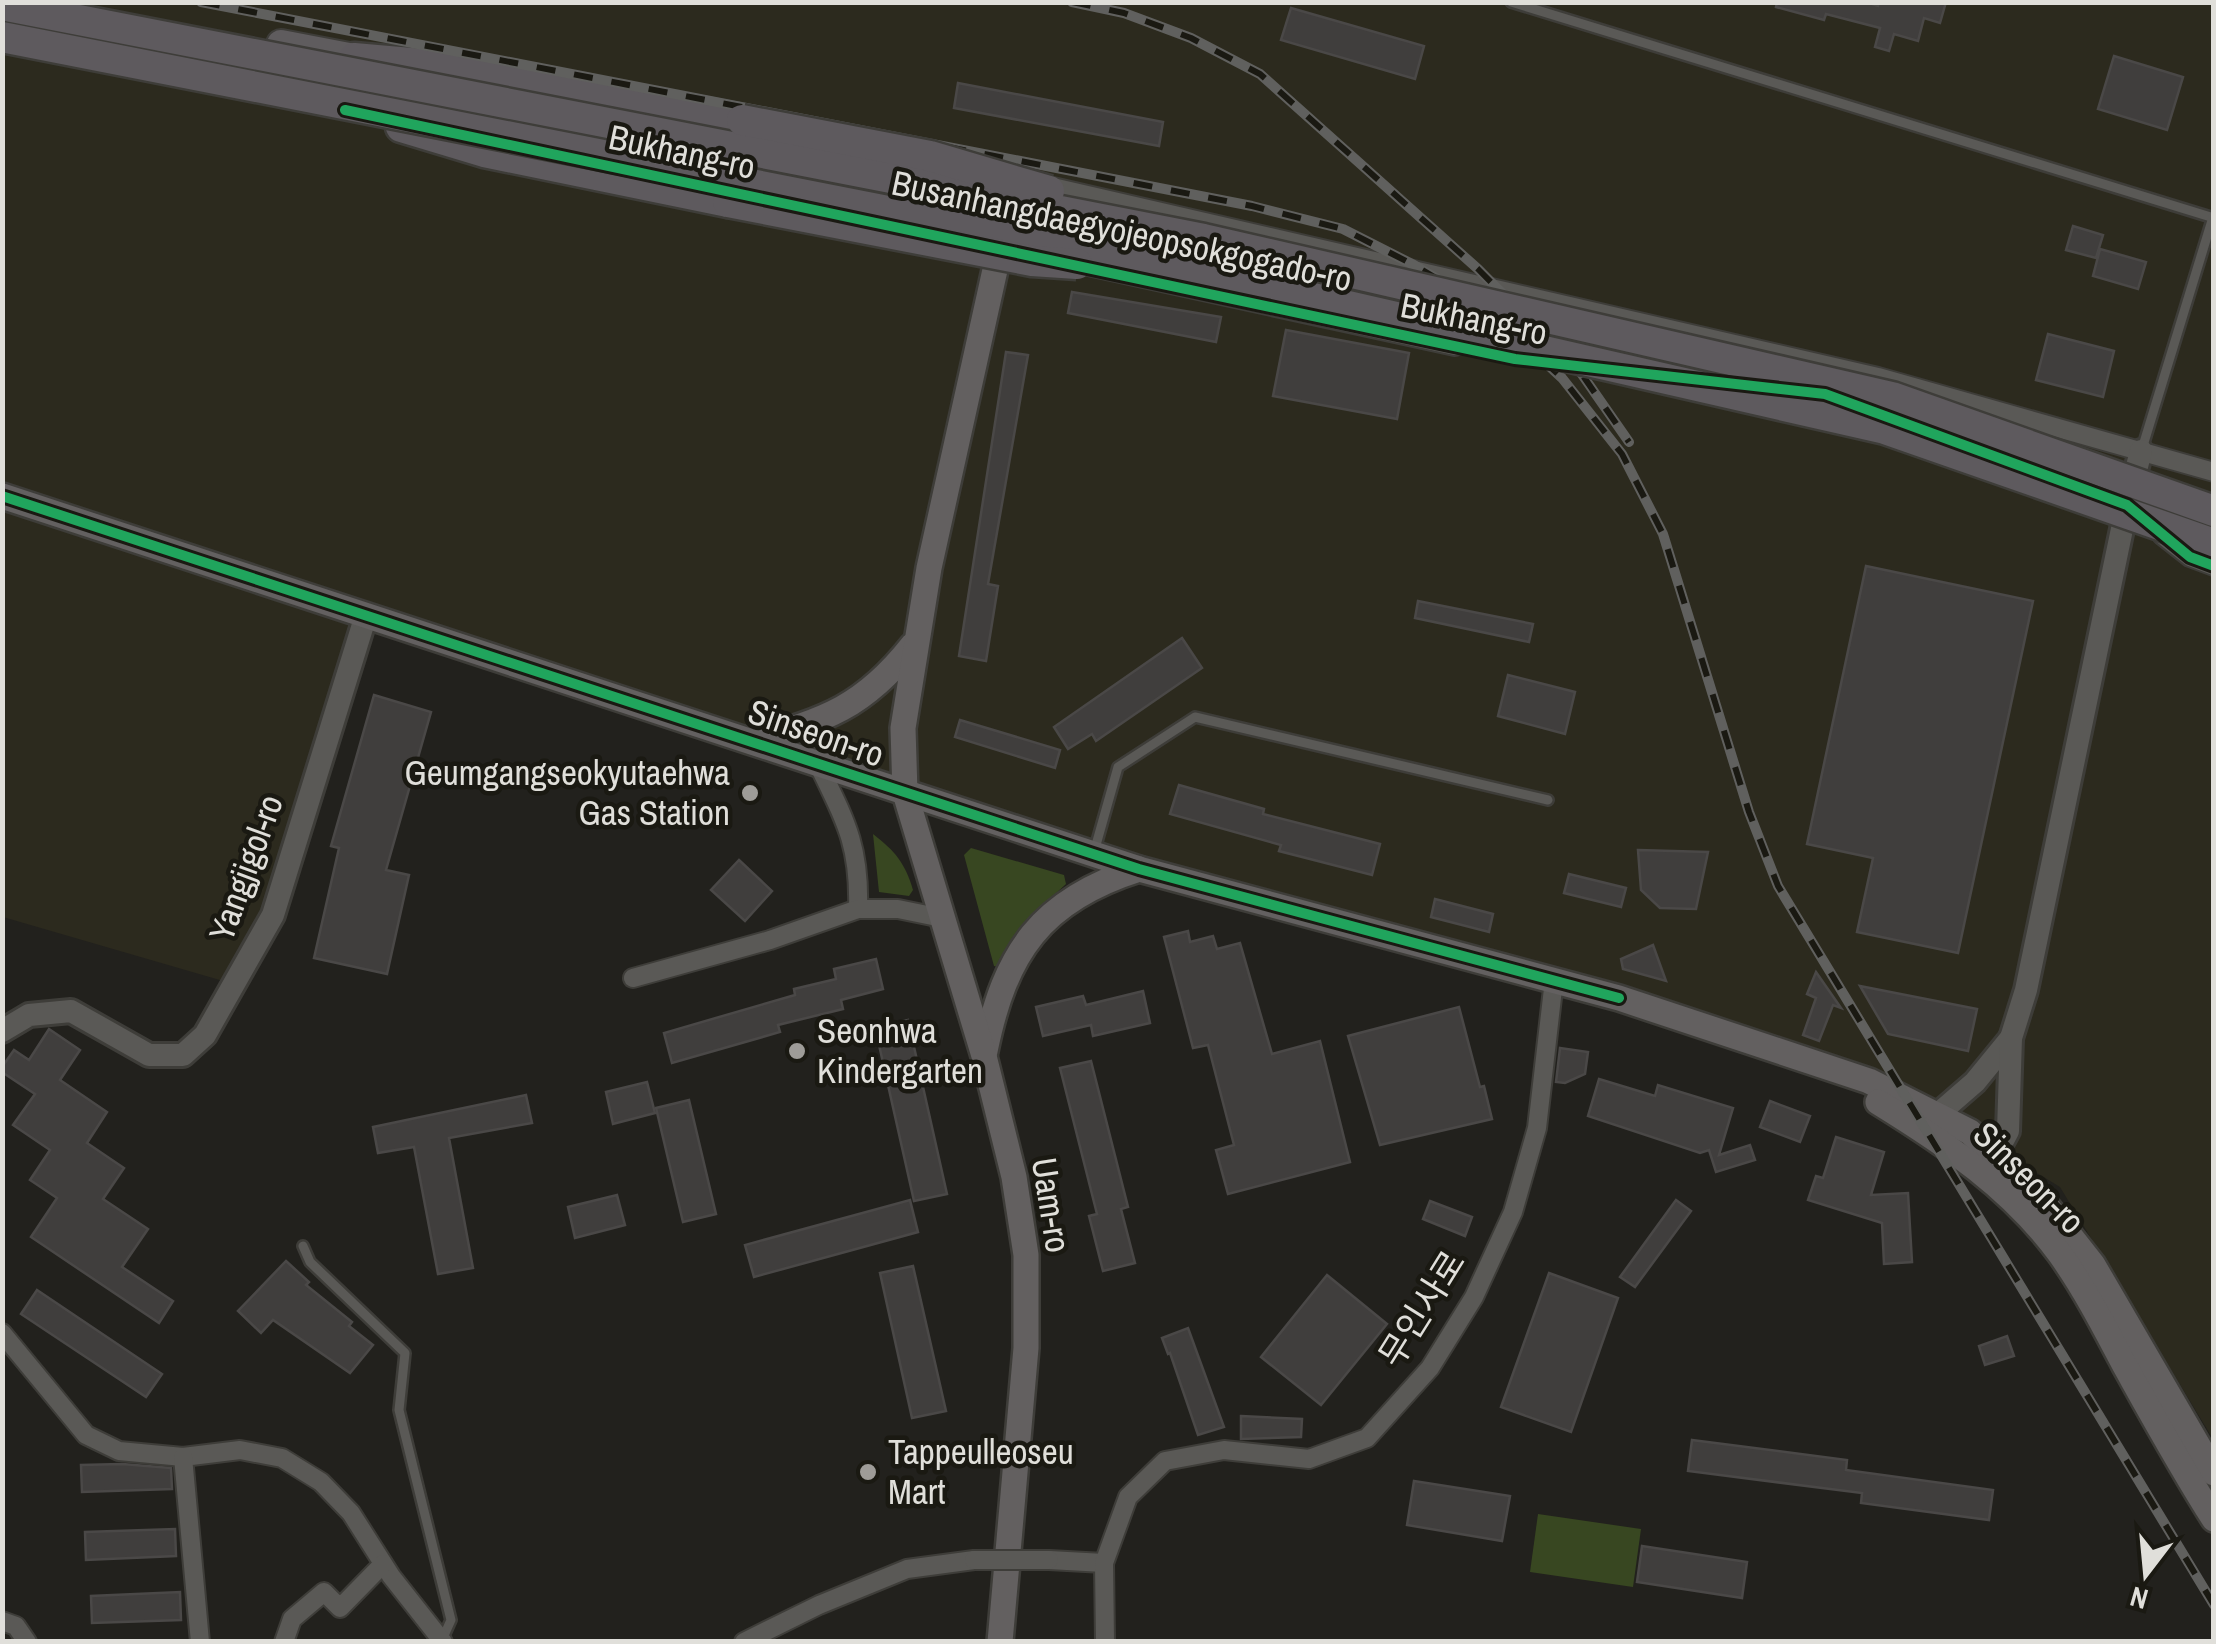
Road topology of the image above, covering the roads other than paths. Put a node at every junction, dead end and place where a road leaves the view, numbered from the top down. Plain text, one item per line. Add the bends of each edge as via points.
1 (53, 2) edge
2 (1512, 2) edge
3 (2, 5) edge
4 (2, 38) edge
5 (354, 58) junction
6 (345, 110) junction
7 (1015, 179) junction
8 (2213, 217) edge
9 (1204, 239) junction
10 (1000, 247) junction
11 (1204, 273) junction
12 (2141, 451) junction
13 (2214, 472) edge
14 (2, 496) edge
15 (2126, 505) junction
16 (2214, 511) edge
17 (2214, 544) edge
18 (2214, 566) edge
19 (366, 616) junction
20 (915, 642) junction
21 (753, 741) junction
22 (818, 764) junction
23 (905, 793) junction
24 (1548, 800) dead end
25 (1093, 854) junction
26 (1138, 869) junction
27 (858, 909) junction
28 (942, 918) junction
29 (633, 978) dead end
30 (1554, 980) junction
31 (1618, 998) junction
32 (2, 1031) edge
33 (2011, 1038) junction
34 (984, 1056) junction
35 (1937, 1115) junction
36 (1991, 1165) junction
37 (303, 1246) dead end
38 (2, 1333) edge
39 (183, 1457) junction
40 (2214, 1473) edge
41 (2214, 1519) edge
42 (1104, 1563) junction
43 (384, 1564) junction
44 (2, 1621) edge
45 (442, 1641) edge
46 (27, 1642) edge
47 (200, 1642) edge
48 (284, 1642) edge
49 (744, 1642) edge
50 (1000, 1642) edge
51 (1105, 1642) edge

1 - 5 main road, Bukhang-ro
2 - 8 lane
3 - 9 highway, Busanhangdaegyojeopsokgogado-ro, bridge
4 - 6 main road, Bukhang-ro
4 - 11 highway, Busanhangdaegyojeopsokgogado-ro, bridge
5 - 7 street, Bukhang-ro
5 - 9 highway, bridge via 457,67 930,156
6 - 10 street, Bukhang-ro
6 - 11 highway, bridge via 484,152 1032,262
7 - 10 main road, Uam-ro
7 - 12 street, Bukhang-ro via 1878,377
8 - 12 lane
9 - 16 highway, Busanhangdaegyojeopsokgogado-ro, bridge via 1892,396
10 - 15 street, Bukhang-ro via 1515,358 1824,394
10 - 20 main road, Uam-ro
11 - 17 highway, Busanhangdaegyojeopsokgogado-ro, bridge via 1885,429
12 - 13 street, Bukhang-ro
12 - 15 street
14 - 19 main road, Sinseon-ro
15 - 18 street, Bukhang-ro via 2190,557
15 - 33 street
19 - 21 main road, Sinseon-ro
19 - 32 street, Yangjigol-ro via 273,915 205,1035 184,1055 149,1055 71,1011 29,1015
20 - 21 main road via 853,705
20 - 23 main road, Uam-ro via 903,728
21 - 22 main road, Sinseon-ro
22 - 23 main road, Sinseon-ro
22 - 27 street via 852,836
23 - 25 main road, Sinseon-ro
23 - 28 main road, Uam-ro
24 - 25 lane via 1195,717 1118,767
25 - 26 main road, Sinseon-ro
26 - 30 main road, Sinseon-ro
26 - 34 main road via 1102,881 1043,920 1011,966
27 - 28 street
27 - 29 street
28 - 34 main road, Uam-ro
30 - 31 main road, Sinseon-ro
30 - 42 street, 무인사로 via 1537,1128 1513,1212 1474,1297 1430,1368 1367,1438 1309,1459 1224,1450 1165,1461 1128,1496
31 - 35 main road, Sinseon-ro via 1869,1081
31 - 36 main road, Sinseon-ro via 1871,1098
33 - 35 street
33 - 36 street via 2008,1130
34 - 50 main road, Uam-ro via 1026,1255 1026,1348
35 - 36 main road, Sinseon-ro via 1970,1132
36 - 40 main road, Sinseon-ro via 2049,1209 2093,1265
36 - 41 main road, Sinseon-ro via 2074,1275
37 - 45 lane via 310,1262 405,1352 399,1410 452,1620
38 - 39 street via 86,1435 119,1451
39 - 43 street via 240,1450 282,1458 320,1482 351,1514
39 - 47 street
42 - 49 street, bridge via 974,1560 907,1568
42 - 51 street, 무인사로
43 - 45 street
43 - 48 street via 340,1608 324,1592 292,1620
44 - 46 street via 16,1626

